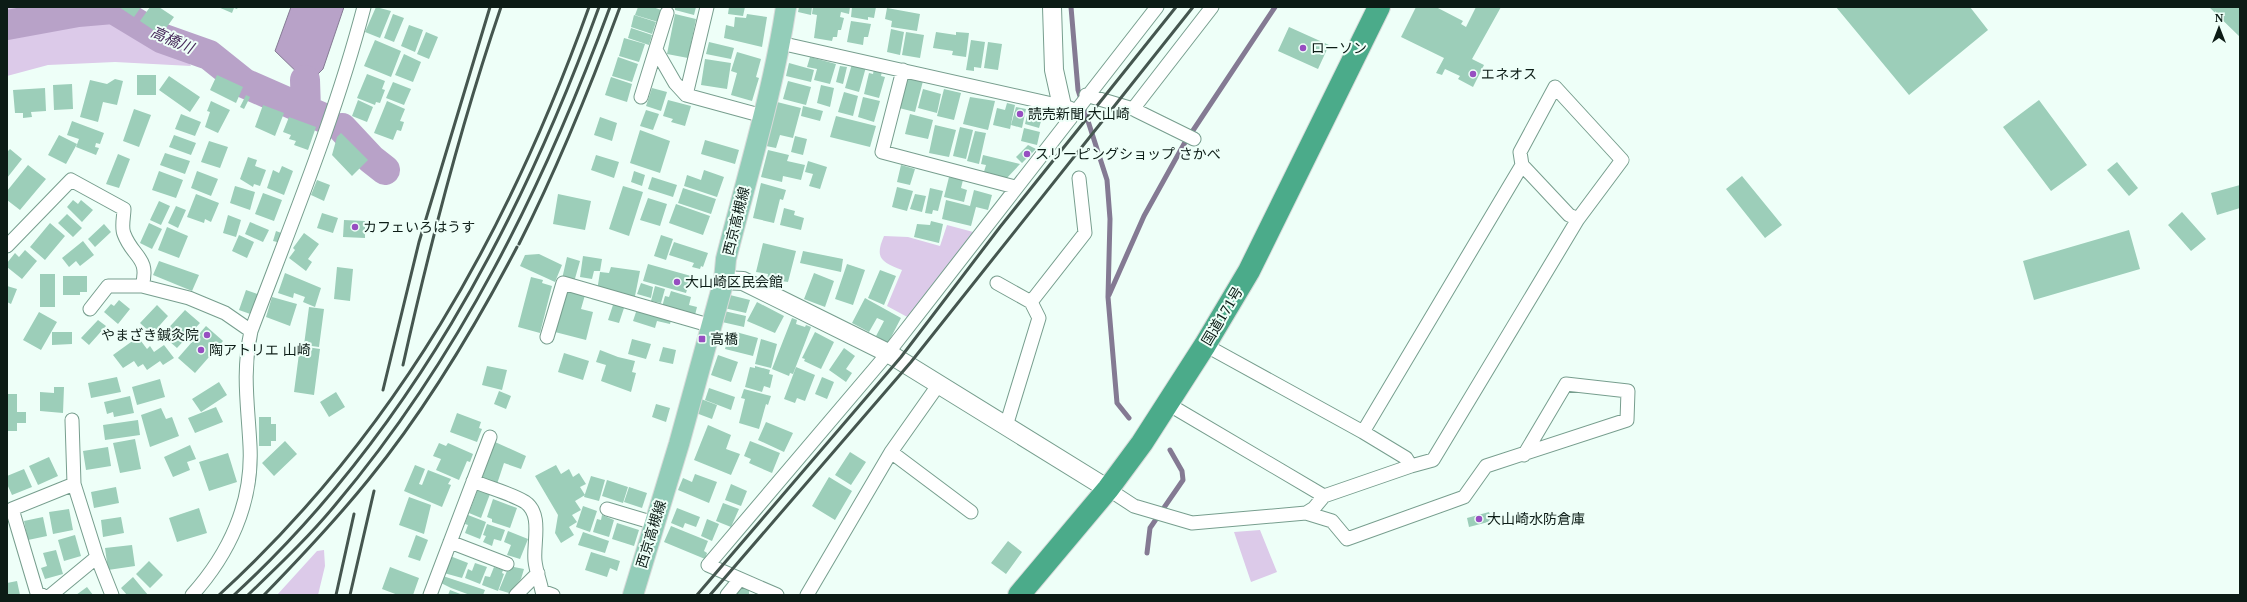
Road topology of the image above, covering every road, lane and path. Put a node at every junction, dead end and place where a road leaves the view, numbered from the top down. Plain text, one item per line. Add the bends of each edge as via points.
1 (364, 7) edge
2 (707, 7) edge
3 (784, 7) edge
4 (1052, 7) edge
5 (1157, 7) edge
6 (1212, 7) edge
7 (1379, 7) edge
8 (667, 13) dead end
9 (780, 43) junction
10 (656, 50) junction
11 (903, 70) junction
12 (686, 95) junction
13 (1086, 95) junction
14 (642, 97) dead end
15 (1069, 108) junction
16 (1133, 109) junction
17 (763, 116) junction
18 (1194, 139) dead end
19 (1522, 165) junction
20 (1079, 178) dead end
21 (1015, 186) junction
22 (1578, 219) junction
23 (7, 246) edge
24 (724, 280) junction
25 (997, 283) dead end
26 (142, 286) junction
27 (1031, 302) junction
28 (90, 309) dead end
29 (712, 326) junction
30 (251, 331) junction
31 (547, 337) dead end
32 (1205, 345) junction
33 (888, 352) junction
34 (939, 384) junction
35 (1168, 404) junction
36 (72, 420) dead end
37 (1006, 426) junction
38 (1363, 432) junction
39 (490, 437) dead end
40 (891, 452) junction
41 (1524, 455) junction
42 (1411, 466) junction
43 (473, 481) junction
44 (74, 484) junction
45 (1108, 489) junction
46 (1324, 496) junction
47 (606, 509) dead end
48 (971, 512) dead end
49 (1306, 513) junction
50 (654, 524) junction
51 (450, 542) junction
52 (97, 557) junction
53 (506, 564) dead end
54 (538, 573) junction
55 (740, 579) junction
56 (42, 595) edge
57 (52, 595) edge
58 (112, 595) edge
59 (192, 595) edge
60 (430, 595) edge
61 (516, 595) edge
62 (553, 595) edge
63 (632, 595) edge
64 (727, 595) edge
65 (777, 595) edge
66 (807, 595) edge
67 (1019, 595) edge

1 - 30 street via 350,63 332,115
2 - 12 street
3 - 9 main road, 西京高槻線
4 - 15 street via 1054,70
5 - 13 street
6 - 16 street
7 - 32 highway, 国道171号 via 1249,271
8 - 10 street
9 - 11 street
9 - 17 main road, 西京高槻線
10 - 12 street via 675,83
10 - 14 street
11 - 15 street
11 - 21 street via 882,152
12 - 17 street
13 - 15 street
13 - 16 street
15 - 21 street
16 - 18 street
17 - 24 main road, 西京高槻線 via 726,259
19 - 22 street via 1569,215
19 - 22 street via 1520,152 1555,87 1622,160
19 - 38 street
20 - 27 street via 1085,233
21 - 33 street
22 - 42 street via 1433,460
23 - 26 street via 71,180 124,209 123,232 146,272
24 - 29 main road, 西京高槻線
24 - 33 street via 743,281
25 - 27 street
26 - 28 street via 108,286
26 - 30 street via 189,298 211,307 225,313
27 - 37 street via 1039,318
29 - 31 street via 563,283
29 - 50 main road, 西京高槻線
30 - 59 street via 246,357 249,480 233,536 223,556
32 - 35 highway, 国道171号
32 - 38 street
33 - 34 street
33 - 55 street via 708,565
34 - 37 street
34 - 40 street
35 - 45 highway, 国道171号
35 - 46 street
36 - 44 street
37 - 45 street
38 - 42 street via 1406,458
39 - 43 street
40 - 48 street
40 - 66 street
41 - 41 street via 1627,420 1628,391 1566,384
41 - 49 street via 1486,466 1464,497 1348,539 1332,521
42 - 46 street
43 - 51 street
43 - 54 street via 525,502 533,511
44 - 52 street
44 - 56 street via 12,509 38,593
45 - 49 street via 1134,506 1192,523
45 - 67 highway, 国道171号
46 - 49 street
47 - 50 street
50 - 63 main road, 西京高槻線
51 - 53 street
51 - 60 street
52 - 57 street
52 - 58 street
54 - 61 street
54 - 62 street via 542,591
55 - 64 street
55 - 65 street

